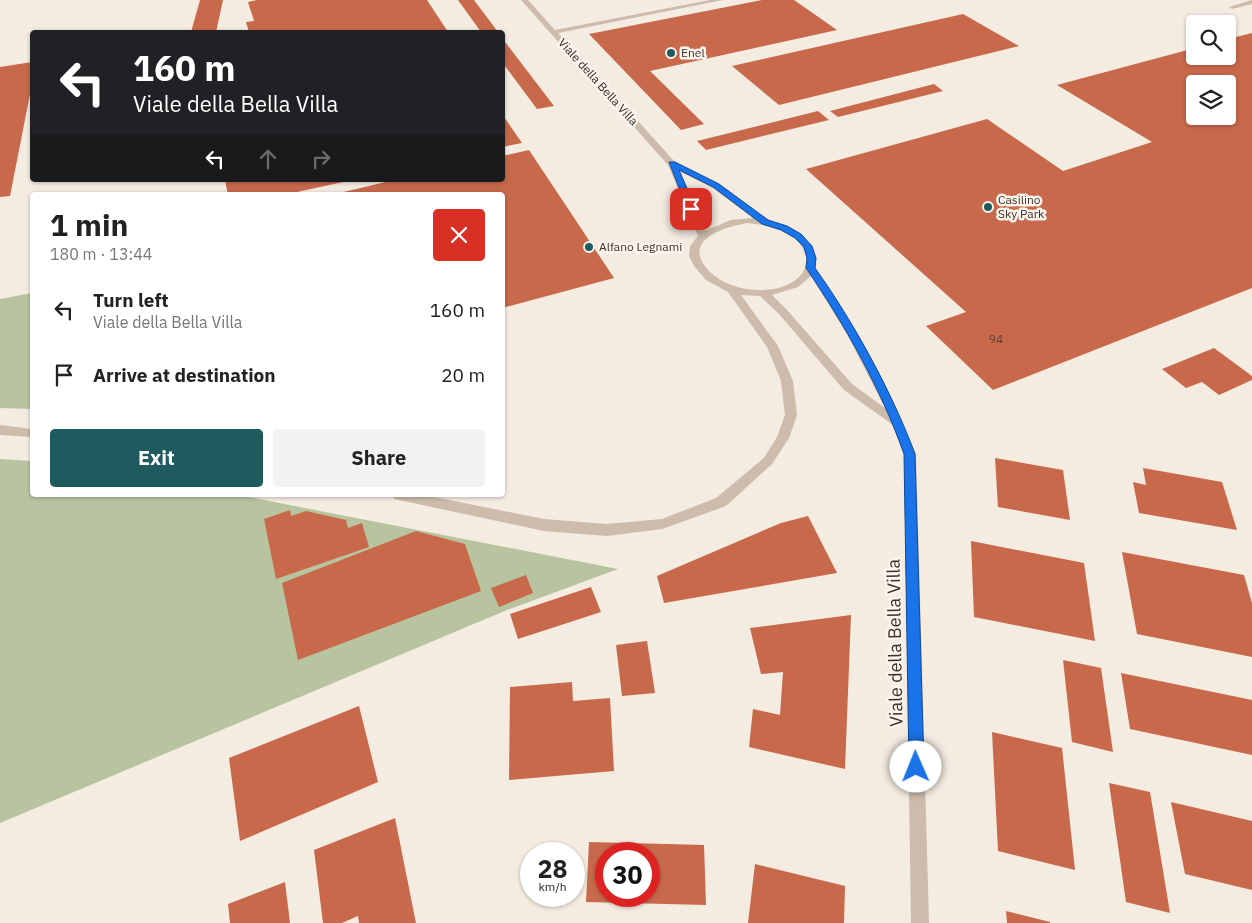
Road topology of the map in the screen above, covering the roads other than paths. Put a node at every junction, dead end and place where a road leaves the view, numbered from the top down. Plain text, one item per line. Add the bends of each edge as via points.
1 (524, 0) edge
2 (720, 0) edge
3 (1252, 2) edge
4 (1232, 7) dead end
5 (553, 32) junction
6 (672, 164) junction
7 (765, 222) junction
8 (702, 235) junction
9 (810, 268) junction
10 (732, 289) junction
11 (762, 292) junction
12 (898, 423) junction
13 (0, 430) edge
14 (30, 433) edge
15 (409, 497) edge
16 (920, 923) edge

1 - 5 street, Viale della Bella Villa
2 - 5 street
3 - 4 street
5 - 6 street, Viale della Bella Villa
6 - 7 street, Viale della Bella Villa via 716,186
6 - 8 street, Viale della Bella Villa
7 - 8 street, Viale della Bella Villa via 729,222
7 - 9 street, Viale della Bella Villa via 784,228 808,246 812,258
8 - 10 street via 695,246 694,258 701,270 714,281
9 - 11 street via 804,278 793,285
9 - 12 street, Viale della Bella Villa via 835,303
10 - 11 street
10 - 15 street via 772,346 787,381 791,415 783,438 768,462 721,502 662,524 607,530 544,525
11 - 12 street via 848,387
12 - 16 street, Viale della Bella Villa via 910,454
13 - 14 street

